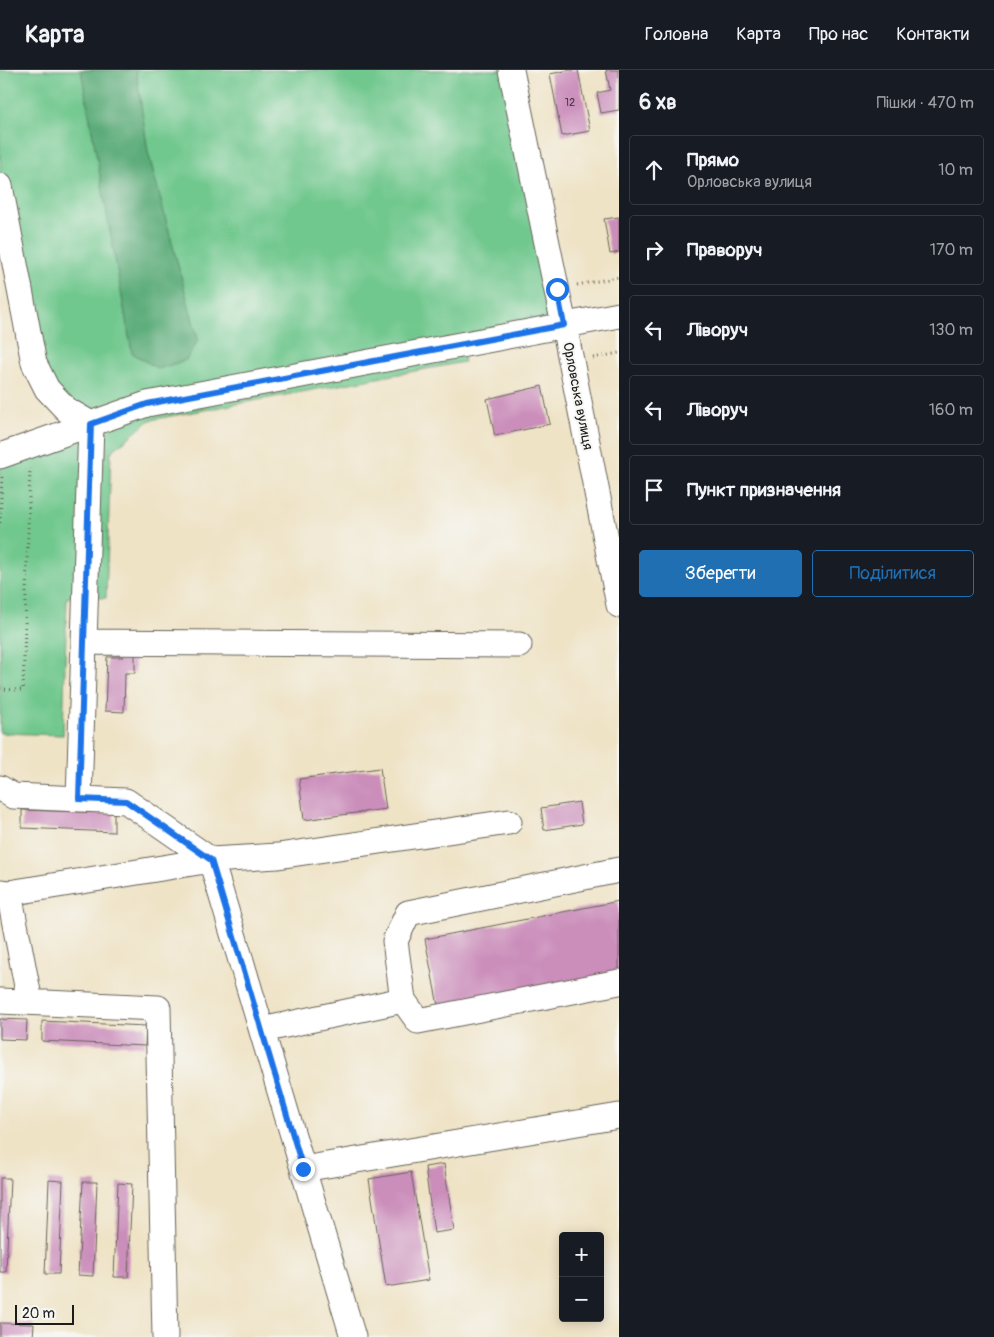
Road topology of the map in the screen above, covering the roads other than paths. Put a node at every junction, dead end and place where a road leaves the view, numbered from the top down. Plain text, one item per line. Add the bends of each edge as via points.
1 (511, 70) edge
2 (0, 186) edge
3 (619, 315) edge
4 (564, 325) junction
5 (91, 424) junction
6 (1, 455) edge
7 (619, 605) edge
8 (84, 642) junction
9 (519, 645) dead end
10 (0, 788) edge
11 (79, 799) junction
12 (510, 822) dead end
13 (211, 860) junction
14 (619, 870) edge
15 (5, 892) edge
16 (619, 982) edge
17 (403, 1000) junction
18 (0, 1001) edge
19 (30, 1002) junction
20 (262, 1030) junction
21 (619, 1116) edge
22 (303, 1169) junction
23 (165, 1337) edge
24 (352, 1337) edge

1 - 4 street, Орловська вулиця
2 - 5 street via 34,363 46,389 66,410
3 - 4 street
4 - 5 street via 147,404
4 - 7 street, Орловська вулиця
5 - 6 street
5 - 8 street
8 - 9 street
8 - 11 street
10 - 11 street via 13,796
11 - 13 street via 126,801
12 - 13 street via 278,856
13 - 15 street
13 - 20 street
14 - 17 street via 408,913 395,942
15 - 19 street
16 - 17 street via 418,1021
17 - 20 street
18 - 19 street
19 - 23 street via 158,1008
20 - 22 street
21 - 22 street
22 - 24 street

